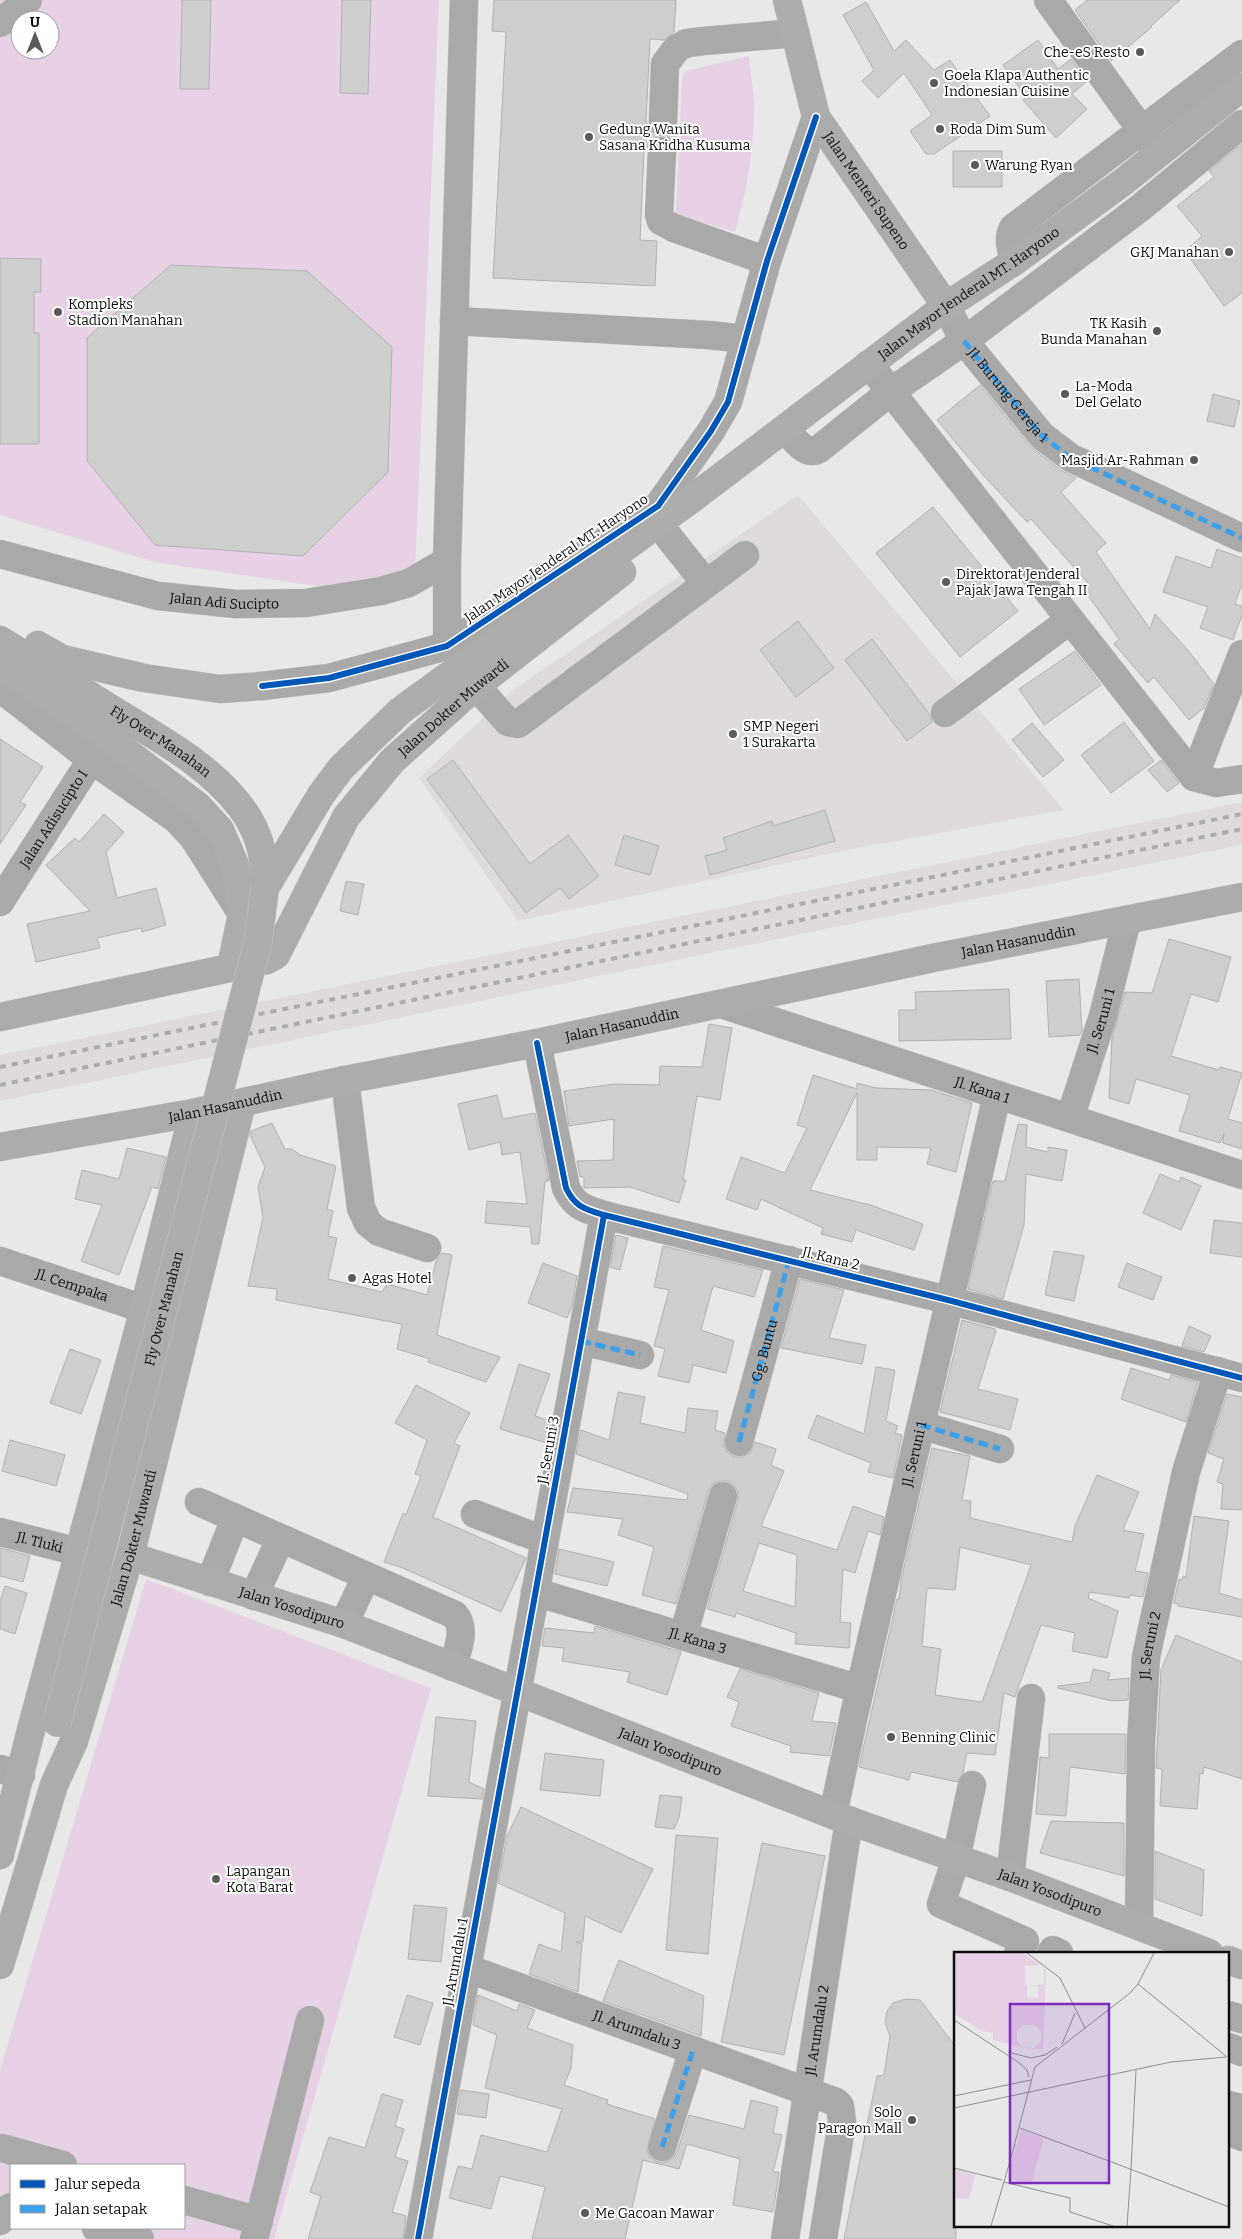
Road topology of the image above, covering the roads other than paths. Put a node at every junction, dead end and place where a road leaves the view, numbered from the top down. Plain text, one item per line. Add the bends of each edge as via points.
1 (28, 0) edge
2 (464, 0) edge
3 (787, 0) edge
4 (1048, 0) edge
5 (0, 23) edge
6 (795, 33) junction
7 (1242, 54) edge
8 (1242, 87) edge
9 (1184, 98) junction
10 (816, 117) junction
11 (1201, 120) junction
12 (663, 122) dead end
13 (1242, 124) edge
14 (1141, 131) junction
15 (1220, 142) junction
16 (662, 151) dead end
17 (1160, 154) junction
18 (1123, 182) junction
19 (1060, 193) junction
20 (1140, 208) junction
21 (1075, 216) junction
22 (767, 261) junction
23 (1014, 261) junction
24 (946, 306) junction
25 (454, 321) junction
26 (746, 339) junction
27 (964, 341) junction
28 (869, 364) junction
29 (890, 392) junction
30 (785, 429) junction
31 (693, 498) junction
32 (668, 536) junction
33 (1242, 538) edge
34 (0, 554) edge
35 (745, 555) dead end
36 (447, 562) junction
37 (706, 584) junction
38 (1070, 620) junction
39 (0, 622) edge
40 (0, 640) edge
41 (447, 646) junction
42 (1242, 654) edge
43 (0, 665) edge
44 (262, 686) joint
45 (476, 686) junction
46 (0, 688) edge
47 (400, 711) joint
48 (945, 713) dead end
49 (106, 736) junction
50 (92, 760) junction
51 (1194, 777) junction
52 (1242, 779) edge
53 (265, 888) junction
54 (1242, 897) edge
55 (0, 902) edge
56 (242, 914) junction
57 (1127, 920) junction
58 (231, 967) junction
59 (722, 1004) junction
60 (0, 1017) edge
61 (536, 1043) junction
62 (345, 1080) junction
63 (997, 1094) junction
64 (242, 1103) junction
65 (193, 1113) junction
66 (1070, 1118) junction
67 (0, 1147) edge
68 (1242, 1175) edge
69 (604, 1215) junction
70 (427, 1248) dead end
71 (789, 1260) junction
72 (0, 1261) edge
73 (948, 1300) junction
74 (144, 1309) junction
75 (581, 1341) junction
76 (640, 1355) dead end
77 (1230, 1375) edge
78 (921, 1425) junction
79 (739, 1442) dead end
80 (1000, 1450) dead end
81 (723, 1496) dead end
82 (199, 1502) dead end
83 (475, 1514) dead end
84 (235, 1519) junction
85 (0, 1532) edge
86 (280, 1540) junction
87 (544, 1540) junction
88 (79, 1552) junction
89 (130, 1556) junction
90 (366, 1577) junction
91 (210, 1582) junction
92 (535, 1592) junction
93 (254, 1596) junction
94 (344, 1624) junction
95 (683, 1636) junction
96 (453, 1667) junction
97 (860, 1689) junction
98 (516, 1690) junction
99 (1031, 1698) dead end
100 (56, 1726) junction
101 (15, 1769) edge
102 (54, 1785) junction
103 (972, 1785) dead end
104 (841, 1818) junction
105 (0, 1855) edge
106 (956, 1859) junction
107 (1010, 1877) junction
108 (1140, 1926) junction
109 (1019, 1952) edge
110 (1206, 1952) edge
111 (1230, 1961) edge
112 (0, 1965) edge
113 (1242, 1966) edge
114 (466, 1968) junction
115 (310, 2020) dead end
116 (1230, 2048) edge
117 (693, 2050) junction
118 (1242, 2052) edge
119 (808, 2092) junction
120 (1230, 2132) edge
121 (1242, 2137) edge
122 (662, 2146) dead end
123 (2, 2148) dead end
124 (59, 2164) edge
125 (792, 2192) junction
126 (828, 2199) junction
127 (185, 2200) edge
128 (10, 2208) edge
129 (0, 2221) edge
130 (100, 2229) edge
131 (257, 2230) edge
132 (140, 2239) edge
133 (418, 2239) edge
134 (785, 2239) edge
135 (822, 2239) edge

1 - 5 street
2 - 25 street
3 - 6 main road, Jalan Menteri Supeno
4 - 14 street
6 - 10 main road, Jalan Menteri Supeno
6 - 12 street via 687,43 677,48 665,64
7 - 9 street
8 - 11 main road, Jalan Mayor Jenderal MT. Haryono
9 - 11 street
9 - 14 street
10 - 22 street, Jalan Mayor Jenderal MT. Haryono
10 - 24 main road, Jalan Menteri Supeno
11 - 15 street
11 - 17 main road, Jalan Mayor Jenderal MT. Haryono
13 - 15 street
14 - 17 street
14 - 19 street
15 - 20 street
16 - 22 street via 659,215 662,221
17 - 18 main road, Jalan Mayor Jenderal MT. Haryono
18 - 20 street
18 - 21 main road, Jalan Mayor Jenderal MT. Haryono
19 - 21 street
19 - 23 street via 1013,228 1010,243
20 - 27 street
21 - 23 main road, Jalan Mayor Jenderal MT. Haryono
22 - 26 street, Jalan Mayor Jenderal MT. Haryono
23 - 24 main road, Jalan Mayor Jenderal MT. Haryono
24 - 27 street, Jalan Menteri Supeno
24 - 28 main road, Jalan Mayor Jenderal MT. Haryono
25 - 26 street
25 - 36 street
26 - 41 street, Jalan Mayor Jenderal MT. Haryono via 728,402 658,506
27 - 29 street
27 - 33 street, Jl. Burung Gereja 1 via 1042,436 1055,447
28 - 29 street
28 - 30 main road, Jalan Mayor Jenderal MT. Haryono
29 - 30 street via 815,452 806,450
29 - 38 street
30 - 31 main road, Jalan Mayor Jenderal MT. Haryono
31 - 32 main road, Jalan Dokter Muwardi
31 - 47 main road, Jalan Mayor Jenderal MT. Haryono
32 - 37 street
32 - 45 main road, Jalan Dokter Muwardi
34 - 36 street, Jalan Adi Sucipto via 158,596 236,604 306,603 380,591 409,583
35 - 37 street
36 - 41 street
37 - 45 street via 518,724 508,722
38 - 48 street
38 - 51 street
39 - 44 main road via 62,659 144,678 220,688
40 - 53 main road, Fly Over Manahan via 155,736 221,784 241,807 257,834 265,862
41 - 44 street, Jalan Mayor Jenderal MT. Haryono via 329,678
42 - 51 street
43 - 49 main road
45 - 58 main road, Jalan Dokter Muwardi via 392,761 346,817 276,955 267,960
46 - 50 street
47 - 53 main road, Fly Over Manahan via 341,768 320,796
49 - 50 street, Jalan Adisucipto I
49 - 56 main road via 198,806 220,830 236,866
50 - 55 street, Jalan Adisucipto I
50 - 56 street via 176,819 193,836
51 - 52 street via 1216,783
53 - 100 main road, Fly Over Manahan, bridge via 258,942
54 - 57 main road, Jalan Hasanuddin
56 - 58 main road
57 - 59 main road, Jalan Hasanuddin
57 - 66 street, Jl. Seruni 1 via 1103,1016
58 - 60 main road
59 - 61 main road, Jalan Hasanuddin
59 - 63 street, Jl. Kana 1
61 - 62 main road, Jalan Hasanuddin
61 - 69 street, Jl. Kana 2 via 566,1188 574,1203
62 - 64 main road, Jalan Hasanuddin
62 - 70 street via 361,1208 368,1224 379,1232
63 - 66 street, Jl. Kana 1
63 - 73 street, Jl. Seruni 1
64 - 65 main road, Jalan Hasanuddin
64 - 89 main road, Jalan Dokter Muwardi
65 - 67 main road, Jalan Hasanuddin
65 - 74 main road
66 - 68 street, Jl. Kana 1
69 - 71 street, Jl. Kana 2
69 - 75 street, Jl. Seruni 3
71 - 73 street, Jl. Kana 2
71 - 79 street, Gg. Buntu
72 - 74 street, Jl. Cempaka
73 - 77 street, Jl. Kana 2
73 - 78 street, Jl. Seruni 1
74 - 88 main road
75 - 76 street
75 - 87 street, Jl. Seruni 3
77 - 108 street, Jl. Seruni 2 via 1186,1472 1146,1657 1141,1743
78 - 80 street
78 - 97 street, Jl. Seruni 1
81 - 95 street
82 - 84 street
83 - 87 street
84 - 86 street
84 - 91 street
85 - 88 street, Jl. Tluki
86 - 90 street
86 - 93 street
87 - 92 street, Jl. Seruni 3
88 - 101 main road
89 - 91 main road, Jalan Yosodipuro
89 - 102 main road, Jalan Dokter Muwardi via 74,1741
90 - 94 street
90 - 96 street via 459,1620 461,1632
91 - 93 main road, Jalan Yosodipuro
92 - 95 street, Jl. Kana 3
92 - 98 street, Jl. Seruni 3
93 - 94 main road, Jalan Yosodipuro
94 - 96 main road, Jalan Yosodipuro
95 - 97 street, Jl. Kana 3
96 - 98 main road, Jalan Yosodipuro
97 - 104 street, Jl. Seruni 1
98 - 104 main road, Jalan Yosodipuro
98 - 114 street, Jl. Arumdalu 1
99 - 107 street
100 - 101 main road
100 - 102 main road
101 - 105 main road
102 - 112 main road, Jalan Dokter Muwardi
103 - 106 street
104 - 106 main road, Jalan Yosodipuro
104 - 119 street, Jl. Arumdalu 2
106 - 107 main road, Jalan Yosodipuro
106 - 109 street via 941,1904 1025,1941
107 - 108 main road, Jalan Yosodipuro
108 - 110 main road, Jalan Yosodipuro
111 - 113 main road
114 - 117 street, Jl. Arumdalu 3
114 - 133 street, Jl. Arumdalu 1
115 - 131 street
116 - 118 street
117 - 119 street, Jl. Arumdalu 3
117 - 122 street
119 - 125 street, Jl. Arumdalu 2
119 - 126 street, Jl. Arumdalu 3 via 836,2102 842,2113
120 - 121 street
123 - 124 street
125 - 126 street
125 - 134 street, Jl. Arumdalu 2
126 - 135 street, Jl. Arumdalu 3
127 - 131 street
128 - 129 street via 5,2210
130 - 132 street

